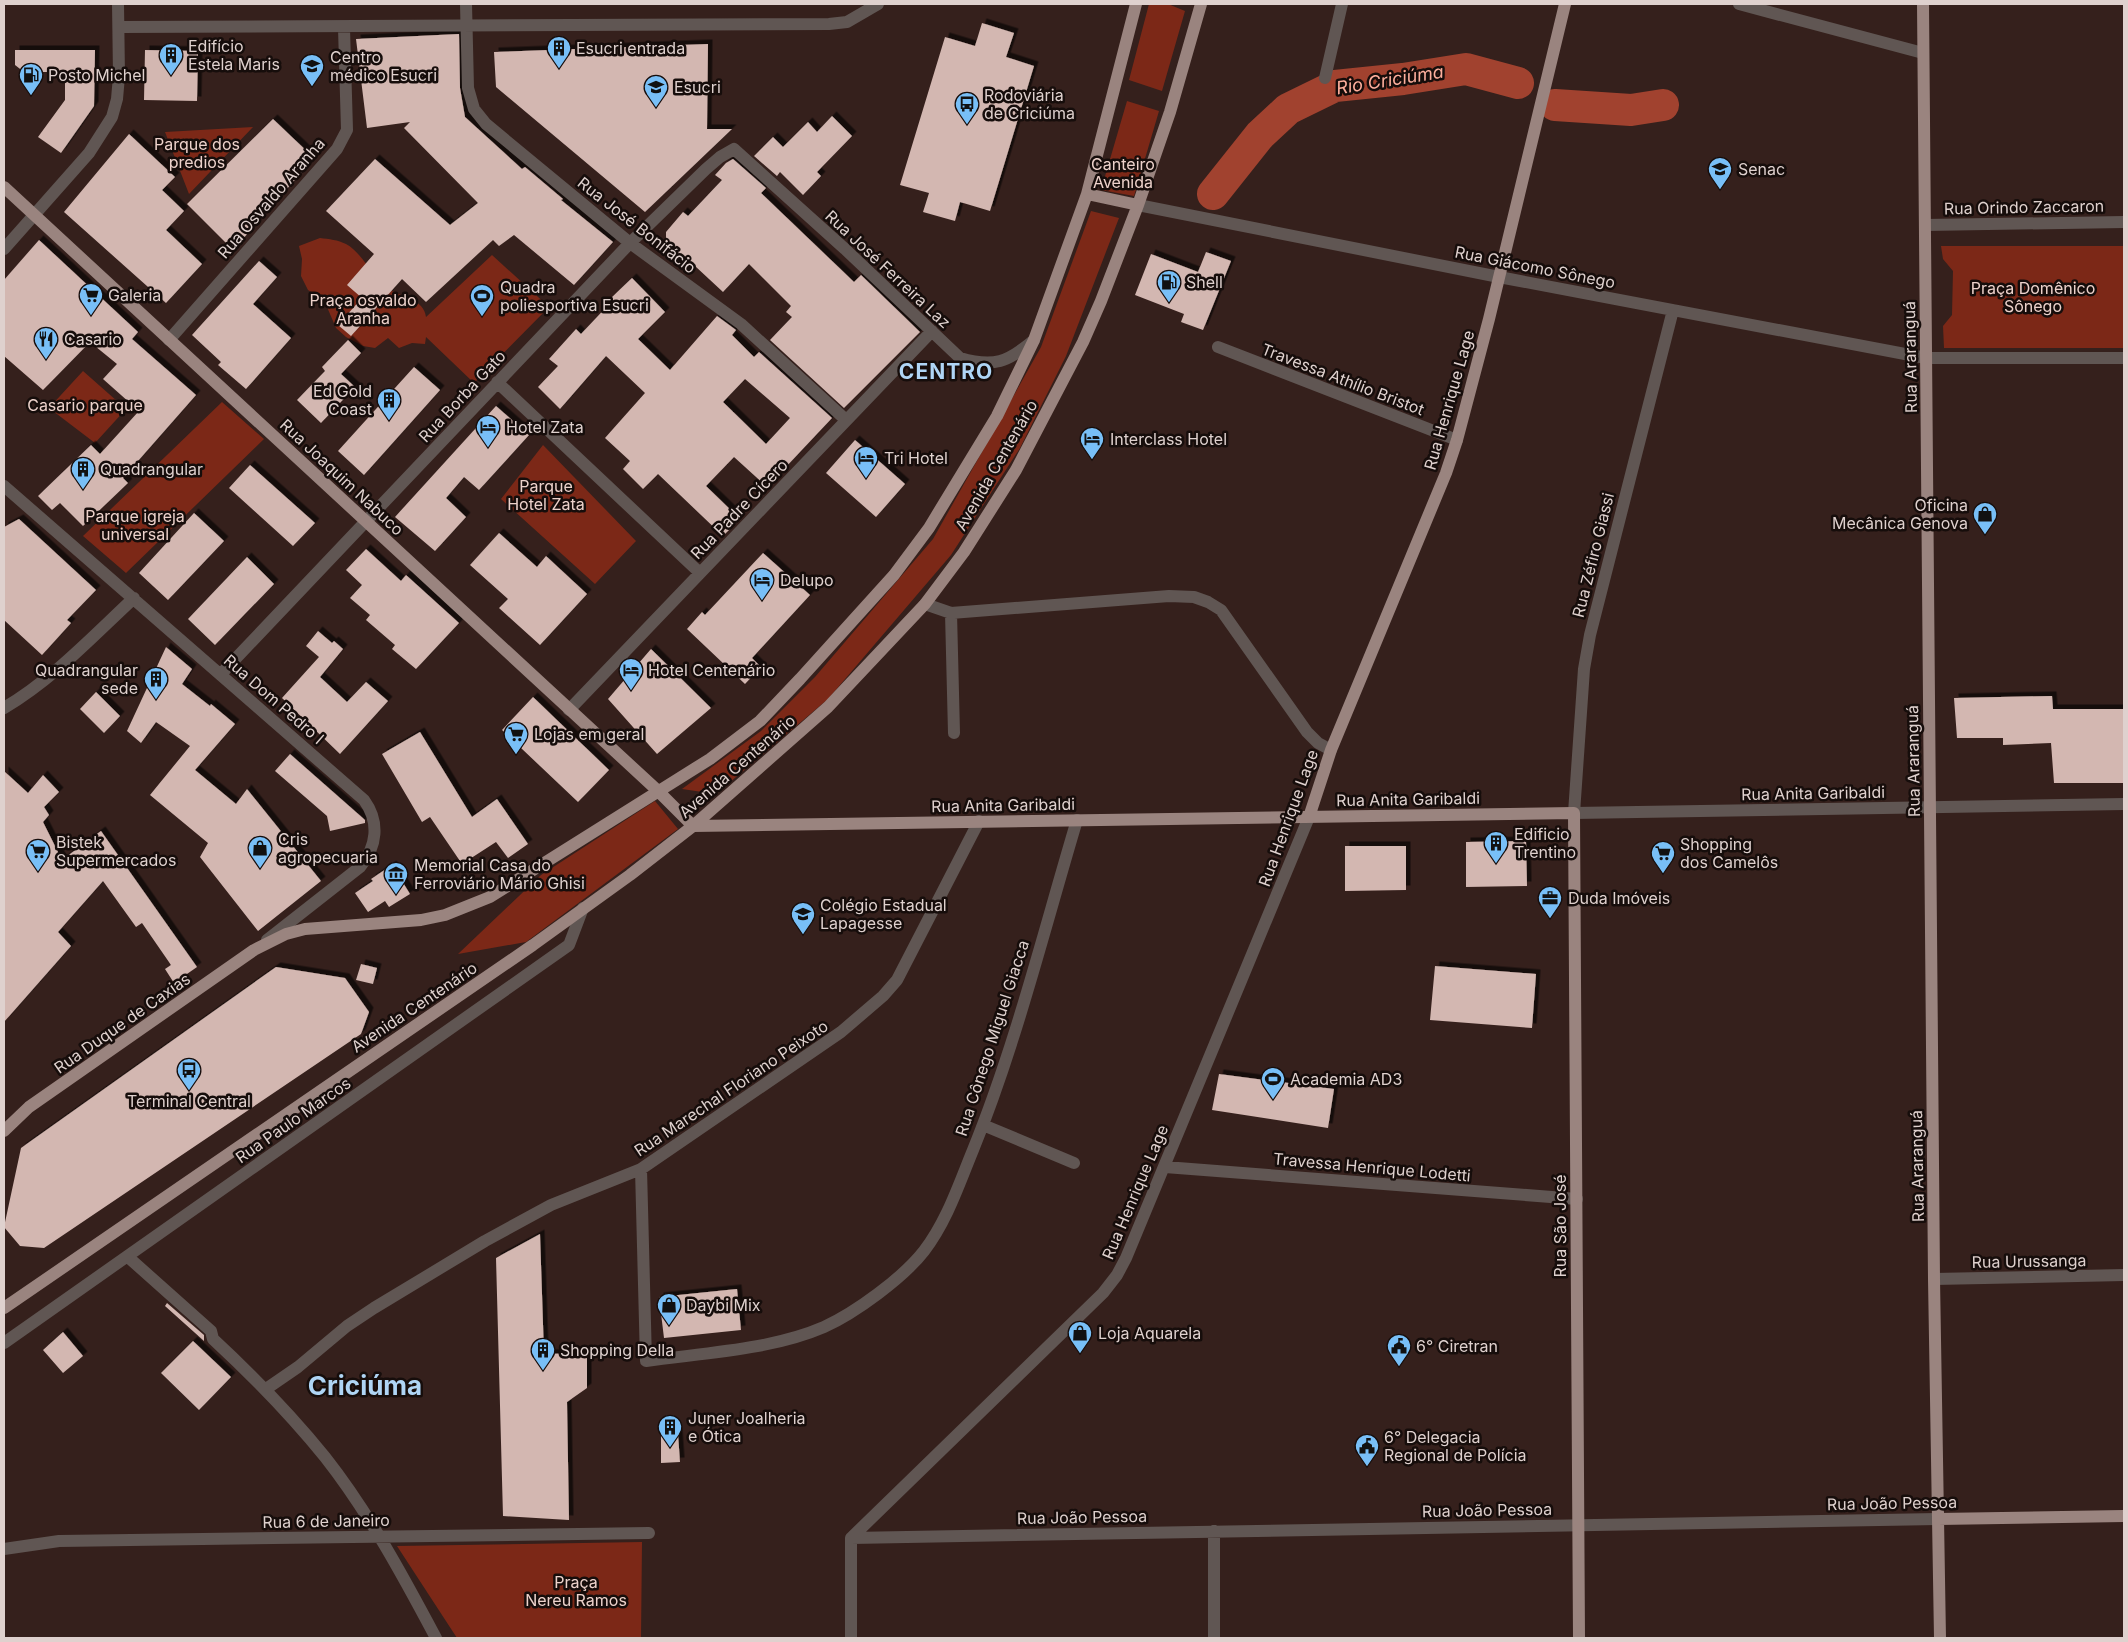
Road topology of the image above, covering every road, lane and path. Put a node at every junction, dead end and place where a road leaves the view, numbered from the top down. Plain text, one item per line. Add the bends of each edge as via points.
1 (118, 4) edge
2 (466, 4) edge
3 (878, 4) edge
4 (1136, 4) edge
5 (1201, 4) edge
6 (1342, 4) edge
7 (1564, 4) edge
8 (1739, 4) edge
9 (1923, 4) edge
10 (466, 26) junction
11 (119, 27) junction
12 (344, 28) junction
13 (1923, 54) junction
14 (1324, 78) dead end
15 (734, 149) joint
16 (4, 187) edge
17 (1087, 194) junction
18 (1138, 205) junction
19 (34, 215) junction
20 (2124, 222) edge
21 (1924, 225) junction
22 (630, 243) junction
23 (4, 249) edge
24 (1499, 277) junction
25 (1673, 310) junction
26 (932, 331) junction
27 (169, 340) junction
28 (1034, 340) junction
29 (1218, 347) dead end
30 (1926, 358) junction
31 (2124, 358) edge
32 (497, 382) junction
33 (846, 420) junction
34 (1457, 440) junction
35 (4, 486) edge
36 (366, 521) junction
37 (700, 573) junction
38 (134, 598) junction
39 (925, 604) junction
40 (951, 613) junction
41 (221, 674) junction
42 (4, 708) edge
43 (569, 710) junction
44 (954, 733) dead end
45 (1331, 750) junction
46 (658, 791) junction
47 (2124, 804) edge
48 (1930, 807) junction
49 (1574, 813) junction
50 (1309, 817) junction
51 (1077, 820) junction
52 (979, 821) junction
53 (693, 826) junction
54 (583, 908) junction
55 (254, 950) junction
56 (983, 1125) junction
57 (6, 1128) edge
58 (1074, 1163) dead end
59 (1165, 1167) junction
60 (642, 1169) junction
61 (1576, 1200) junction
62 (128, 1257) junction
63 (2124, 1275) edge
64 (1934, 1279) junction
65 (4, 1308) edge
66 (4, 1343) edge
67 (266, 1389) junction
68 (2124, 1516) edge
69 (1938, 1519) junction
70 (1579, 1525) junction
71 (1214, 1531) junction
72 (649, 1533) dead end
73 (379, 1537) junction
74 (851, 1538) junction
75 (4, 1549) edge
76 (436, 1638) edge
77 (851, 1638) edge
78 (1214, 1638) edge
79 (1579, 1638) edge
80 (1940, 1638) edge

1 - 11 street
2 - 10 street, Rua José Bonifácio
3 - 10 street via 847,22 829,24
4 - 17 main road, Avenida Centenário
5 - 18 main road, Avenida Centenário via 1170,112
6 - 14 street
7 - 24 main road, Rua Henrique Lage
8 - 13 street
9 - 13 main road, Rua Araranguá
10 - 12 street
10 - 22 street, Rua José Bonifácio via 468,88 474,109 486,124
11 - 12 street
11 - 19 street via 119,76 112,118 89,153
12 - 27 street, Rua Osvaldo Aranha via 347,130 337,149
13 - 21 main road, Rua Araranguá
15 - 22 street, Rua Borba Gato via 720,156
15 - 26 street, Rua José Ferreira Laz
16 - 19 main road, Rua Joaquim Nabuco
17 - 18 main road
17 - 28 main road, Avenida Centenário
18 - 24 street, Rua Giácomo Sônego
18 - 39 main road, Avenida Centenário via 1101,301 1040,427 984,522
19 - 23 street
19 - 27 main road, Rua Joaquim Nabuco
20 - 21 street, Rua Orindo Zaccaron
21 - 30 main road, Rua Araranguá
22 - 32 street, Rua Borba Gato
22 - 33 street, Rua José Bonifácio via 741,324
24 - 25 street, Rua Giácomo Sônego
24 - 34 main road, Rua Henrique Lage
25 - 30 street, Rua Giácomo Sônego
25 - 49 street, Rua Zéfiro Giassi via 1590,634 1584,669
26 - 28 street, Rua José Ferreira Laz via 960,358 980,364 998,362 1018,354
26 - 33 street, Rua Padre Cícero
27 - 36 main road, Rua Joaquim Nabuco
28 - 46 main road, Avenida Centenário via 974,458 894,575 760,721 710,759
29 - 34 street, Travessa Athílio Bristot
30 - 31 street, Rua Giácomo Sônego
30 - 48 main road, Rua Araranguá
32 - 36 street, Rua Borba Gato
32 - 37 street
33 - 37 street, Rua Padre Cícero
34 - 45 main road, Rua Henrique Lage
35 - 38 street, Rua Dom Pedro I
36 - 41 street, Rua Borba Gato
36 - 43 main road, Rua Joaquim Nabuco
37 - 43 street, Rua Padre Cícero
38 - 41 street, Rua Dom Pedro I
38 - 42 street via 44,680
39 - 40 street
39 - 53 main road, Avenida Centenário via 828,707
40 - 44 street
40 - 45 street via 1169,596 1194,597 1208,602 1221,610 1307,732
41 - 55 street, Rua Dom Pedro I via 364,800 374,824 370,855 360,867
43 - 46 main road, Rua Joaquim Nabuco
45 - 50 main road, Rua Henrique Lage
46 - 53 main road, Rua Joaquim Nabuco
46 - 55 main road, Avenida Centenário via 490,897 465,908 421,920 305,929 286,934
47 - 48 street, Rua Anita Garibaldi
48 - 49 street, Rua Anita Garibaldi
48 - 64 main road, Rua Araranguá
49 - 50 main road, Rua Anita Garibaldi
49 - 61 main road, Rua São José
50 - 51 main road, Rua Anita Garibaldi
50 - 59 street, Rua Henrique Lage
51 - 52 main road, Rua Anita Garibaldi
51 - 56 street, Rua Cônego Miguel Giacca
52 - 53 main road, Rua Anita Garibaldi
52 - 60 street, Rua Marechal Floriano Peixoto via 901,972 883,996 841,1032
53 - 54 main road, Avenida Centenário
54 - 62 street, Rua Paulo Marcos via 569,945
54 - 65 main road, Avenida Centenário
55 - 57 main road, Rua Duque de Caxias via 29,1107
56 - 58 street
56 - 60 street, Rua Cônego Miguel Giacca via 938,1230 923,1252 876,1295 824,1327 801,1335 646,1362
59 - 61 street, Travessa Henrique Lodetti
59 - 74 street, Rua Henrique Lage via 1126,1258 1103,1293
60 - 67 street, Rua Marechal Floriano Peixoto via 552,1205 485,1241 347,1326
61 - 70 main road, Rua São José
62 - 66 street, Rua Paulo Marcos
62 - 67 street via 211,1331 213,1339
63 - 64 street, Rua Urussanga
64 - 69 main road, Rua Araranguá
67 - 73 street via 326,1458
68 - 69 main road, Rua João Pessoa
69 - 70 street, Rua João Pessoa
69 - 80 main road, Rua Araranguá
70 - 71 street, Rua João Pessoa
70 - 79 main road, Rua São José
71 - 74 street, Rua João Pessoa
71 - 78 street
72 - 73 street, Rua 6 de Janeiro
73 - 75 street, Rua 6 de Janeiro via 58,1541
73 - 76 street
74 - 77 street

